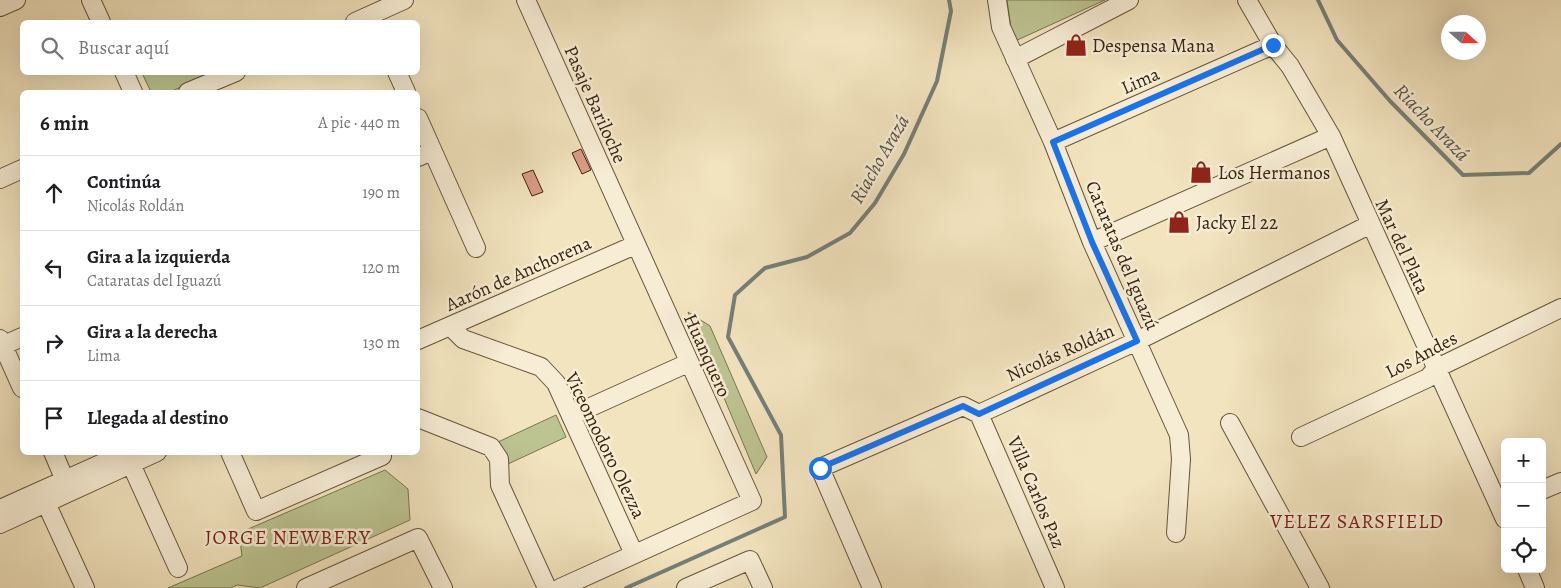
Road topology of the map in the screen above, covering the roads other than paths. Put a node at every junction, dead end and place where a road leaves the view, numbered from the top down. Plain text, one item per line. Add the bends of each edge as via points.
1 (16, 0) edge
2 (91, 0) edge
3 (404, 0) edge
4 (526, 0) edge
5 (997, 0) edge
6 (1129, 0) edge
7 (1247, 0) edge
8 (0, 7) edge
9 (370, 13) edge
10 (100, 20) edge
11 (358, 20) edge
12 (1273, 45) junction
13 (1014, 59) junction
14 (125, 75) edge
15 (229, 75) edge
16 (398, 75) edge
17 (131, 90) edge
18 (193, 90) edge
19 (405, 90) edge
20 (420, 128) edge
21 (1331, 136) junction
22 (1053, 142) junction
23 (425, 154) edge
24 (20, 170) edge
25 (0, 179) edge
26 (1369, 225) junction
27 (627, 226) joint
28 (1092, 242) junction
29 (635, 245) junction
30 (476, 248) dead end
31 (1561, 308) edge
32 (450, 326) junction
33 (20, 338) edge
34 (420, 339) edge
35 (1137, 341) junction
36 (1, 344) edge
37 (688, 363) junction
38 (1437, 368) junction
39 (20, 384) edge
40 (979, 414) junction
41 (573, 415) junction
42 (420, 419) edge
43 (1230, 423) dead end
44 (1301, 437) dead end
45 (53, 455) edge
46 (143, 455) edge
47 (231, 455) edge
48 (382, 456) dead end
49 (129, 458) edge
50 (1561, 482) edge
51 (68, 486) junction
52 (1546, 488) edge
53 (46, 503) junction
54 (1501, 508) edge
55 (0, 510) edge
56 (0, 524) edge
57 (1176, 533) dead end
58 (634, 554) junction
59 (178, 568) dead end
60 (1529, 573) edge
61 (85, 588) edge
62 (306, 588) edge
63 (443, 588) edge
64 (546, 588) edge
65 (560, 588) edge
66 (686, 588) edge
67 (763, 588) edge
68 (872, 588) edge
69 (1055, 588) edge
70 (1320, 588) edge
71 (1536, 588) edge

1 - 8 street
2 - 10 street
3 - 9 street
4 - 27 street, Pasaje Bariloche
5 - 13 street, Cataratas del Iguazú via 1001,27
6 - 13 street
7 - 12 street, Mar del Plata
9 - 11 street
12 - 21 street, Mar del Plata via 1290,66
12 - 22 street, Lima
13 - 22 street, Cataratas del Iguazú
14 - 17 street
15 - 18 street
16 - 19 street
20 - 23 street
21 - 26 street, Mar del Plata
21 - 28 street
22 - 28 street, Cataratas del Iguazú
23 - 30 street
24 - 25 street
26 - 35 street, Nicolás Roldán
26 - 38 street, Mar del Plata
27 - 29 street, Huanquero
28 - 35 street, Cataratas del Iguazú
29 - 32 street, Aarón de Anchorena
29 - 37 street, Huanquero
31 - 38 street, Los Andes
32 - 34 street, Aarón de Anchorena
32 - 41 street, Viceomodoro Olezza via 463,340 541,367 556,383
33 - 36 street
35 - 40 street, Nicolás Roldán
35 - 57 street, Cataratas del Iguazú via 1179,435 1182,459
36 - 39 street
37 - 41 street
37 - 58 street, Huanquero via 752,501
38 - 44 street, Los Andes via 1428,378
38 - 54 street, Mar del Plata
40 - 68 street via 963,406 820,468
40 - 69 street, Villa Carlos Paz
41 - 58 street, Viceomodoro Olezza
42 - 64 street via 492,447 499,459 500,485
43 - 70 street
45 - 51 street
46 - 49 street
47 - 48 street via 256,512
49 - 51 street
49 - 59 street
50 - 52 street
51 - 53 street
51 - 55 street
53 - 56 street
53 - 61 street
58 - 65 street
60 - 71 street
62 - 63 street via 418,538
66 - 67 street via 750,560

